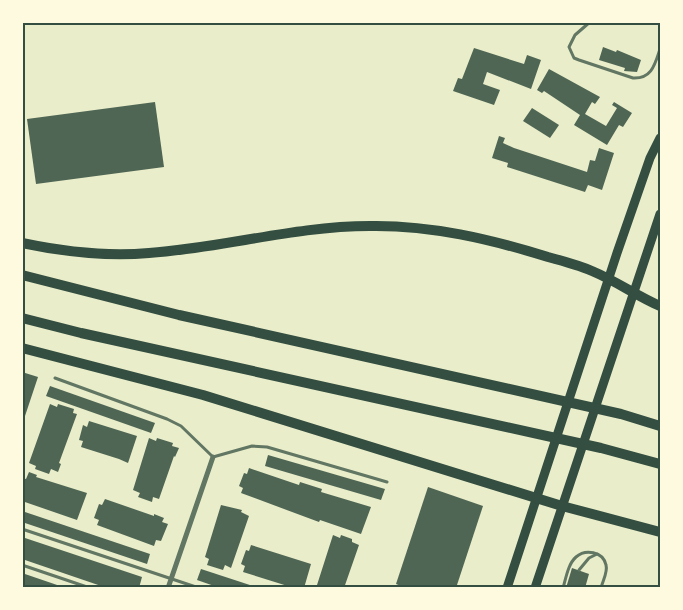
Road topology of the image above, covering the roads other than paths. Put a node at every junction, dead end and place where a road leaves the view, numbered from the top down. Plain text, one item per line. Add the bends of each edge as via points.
1 (590, 22) edge
2 (660, 49) edge
3 (660, 138) edge
4 (660, 214) edge
5 (22, 243) edge
6 (22, 276) edge
7 (608, 279) junction
8 (634, 293) junction
9 (660, 306) edge
10 (22, 318) edge
11 (22, 348) edge
12 (55, 378) dead end
13 (660, 426) edge
14 (213, 457) junction
15 (660, 464) edge
16 (387, 482) dead end
17 (537, 498) junction
18 (562, 506) junction
19 (22, 529) edge
20 (660, 531) edge
21 (597, 554) junction
22 (22, 565) edge
23 (579, 570) dead end
24 (171, 578) junction
25 (90, 588) edge
26 (168, 588) edge
27 (199, 588) edge
28 (507, 588) edge
29 (535, 588) edge
30 (563, 588) edge
31 (601, 588) edge

1 - 2 lane via 575,35 569,47 579,60 640,78 651,72
3 - 7 main road
4 - 8 main road
5 - 7 highway via 68,252 139,254 328,227 419,227 514,246
6 - 13 highway
7 - 8 highway
7 - 17 main road
8 - 9 highway
8 - 18 main road
10 - 15 highway
11 - 17 highway via 203,395
12 - 14 lane via 168,419 181,426
14 - 16 lane via 267,447
14 - 24 street
17 - 18 highway
17 - 28 main road
18 - 20 highway
18 - 29 main road
19 - 24 lane
21 - 23 lane
21 - 30 lane via 575,558
21 - 31 lane via 606,562
22 - 25 lane
24 - 26 street
24 - 27 lane

